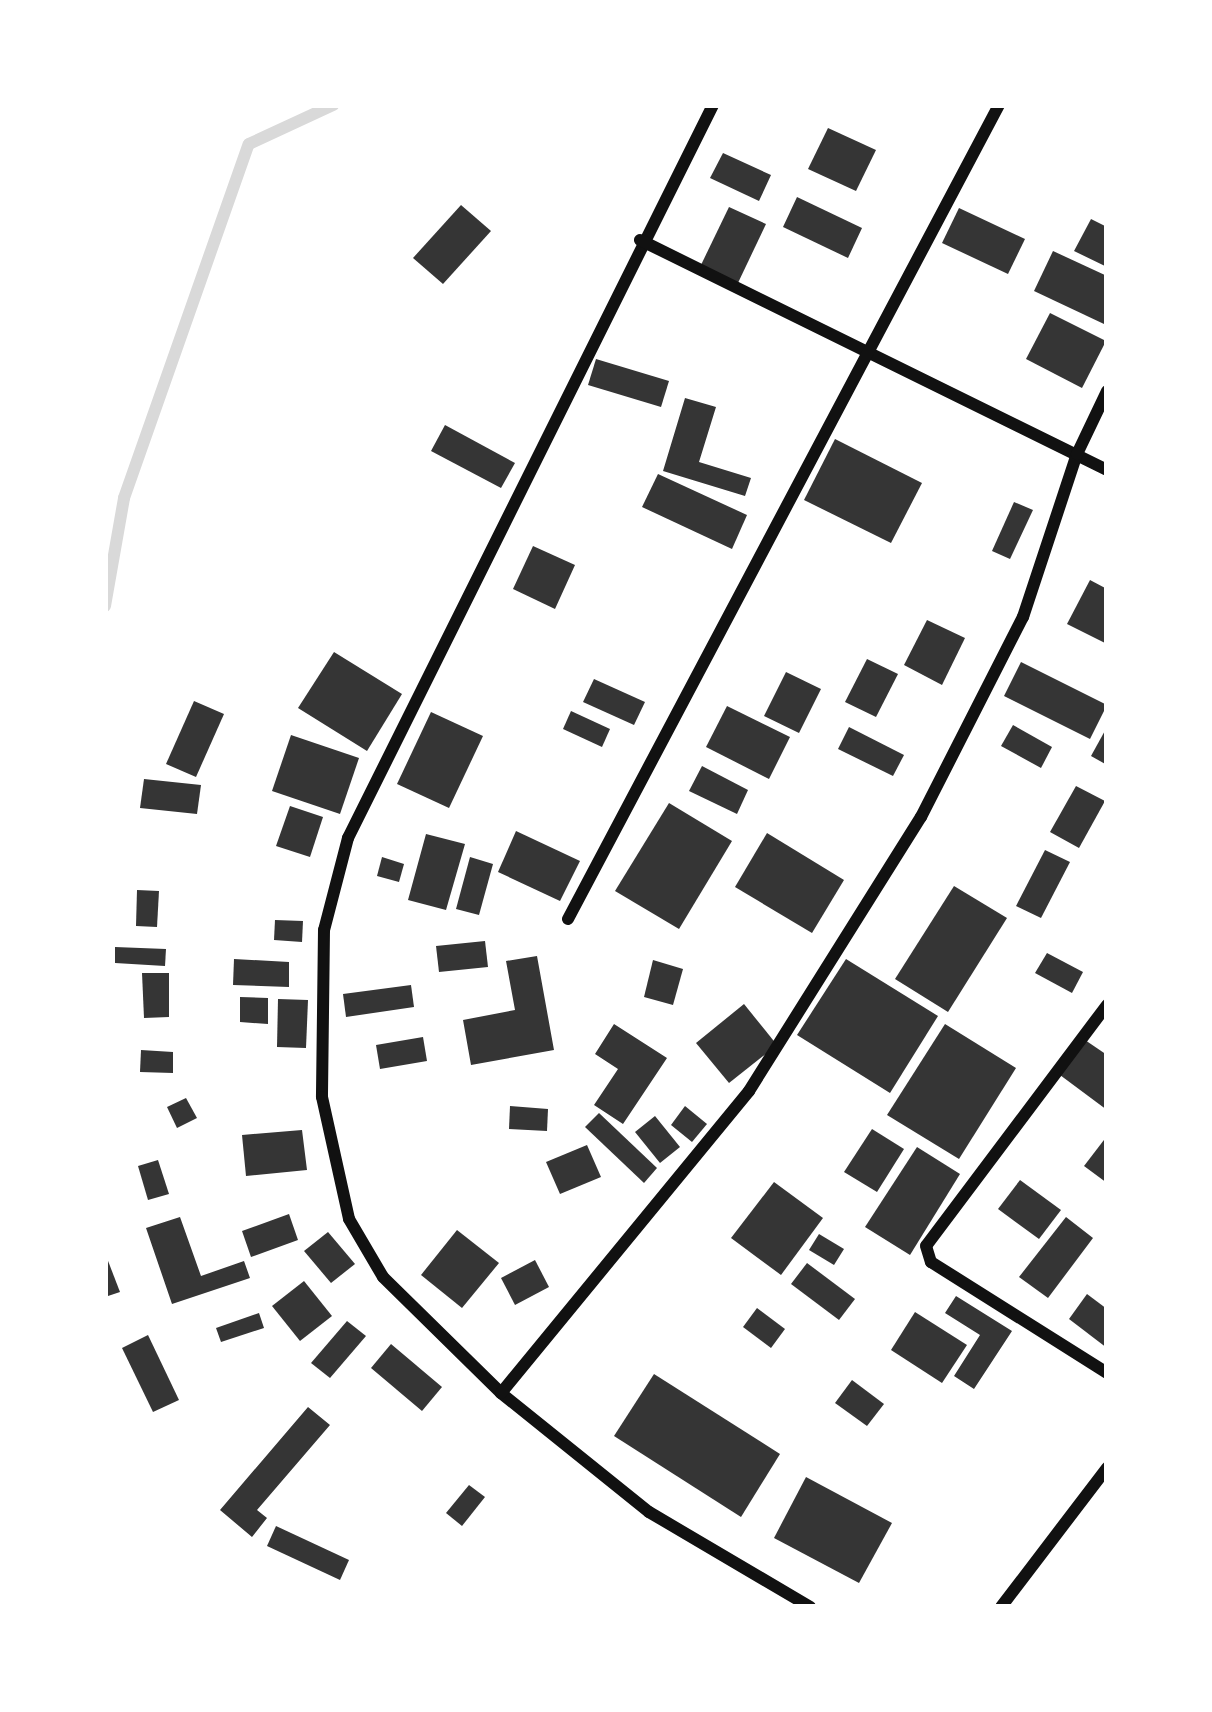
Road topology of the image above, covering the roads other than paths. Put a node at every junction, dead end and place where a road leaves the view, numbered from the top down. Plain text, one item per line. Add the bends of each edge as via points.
1 (712, 105) edge
2 (999, 105) edge
3 (640, 240) junction
4 (868, 349) junction
5 (1107, 391) edge
6 (1077, 454) junction
7 (1107, 470) edge
8 (568, 919) dead end
9 (1107, 1005) edge
10 (1107, 1373) edge
11 (501, 1393) junction
12 (1107, 1468) edge
13 (810, 1607) edge
14 (1001, 1607) edge

1 - 3 street
2 - 4 street
3 - 4 street
3 - 11 street via 348,838 324,930 322,1096 349,1220 383,1277
4 - 6 street
4 - 8 street
5 - 6 street
6 - 7 street
6 - 11 street via 1023,617 921,817 749,1090
9 - 10 street via 926,1246 931,1262
11 - 13 street via 649,1512
12 - 14 street

